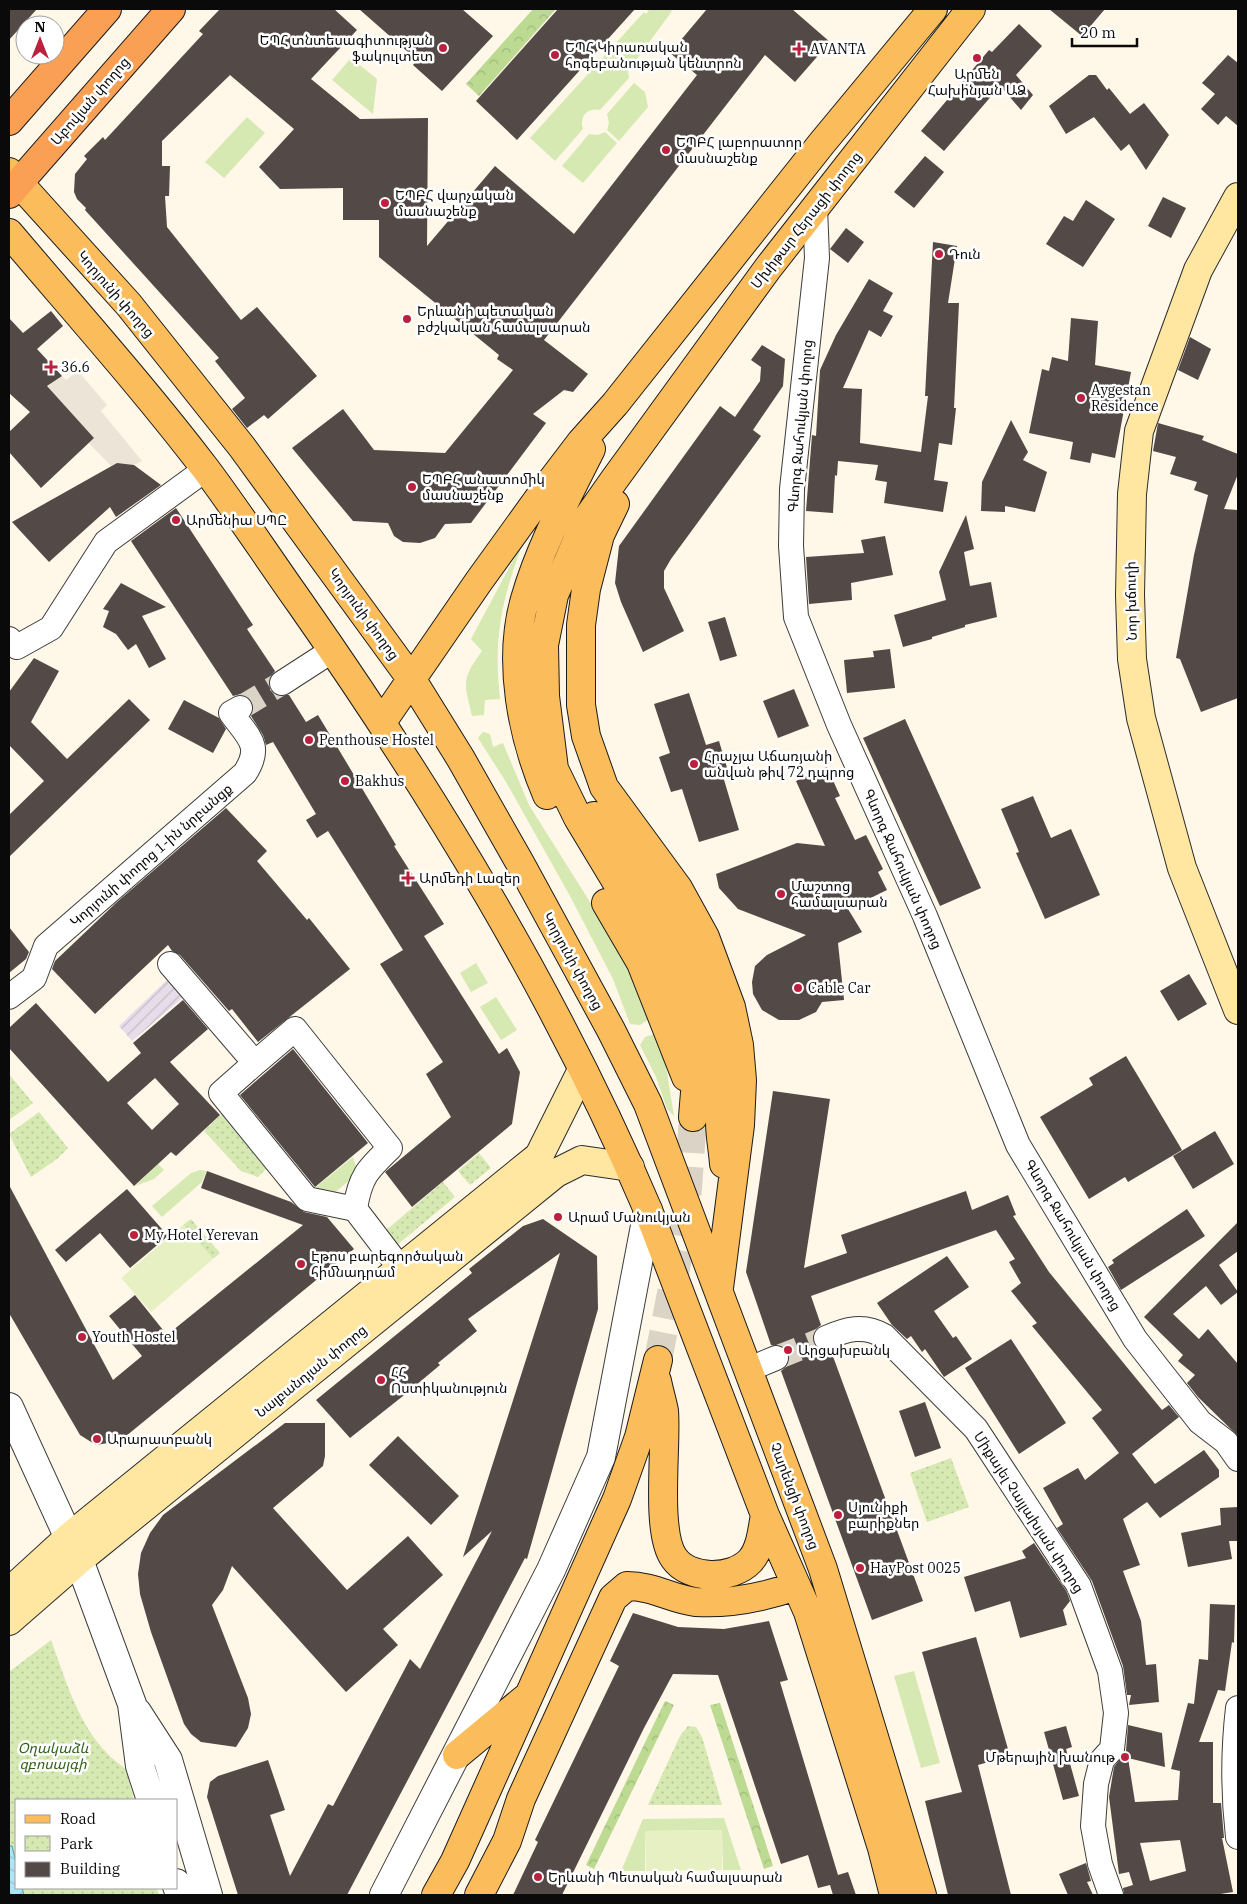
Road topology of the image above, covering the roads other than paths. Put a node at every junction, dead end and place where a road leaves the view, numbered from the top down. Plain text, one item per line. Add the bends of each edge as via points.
1 (107, 9) edge
2 (171, 9) edge
3 (933, 9) edge
4 (971, 9) edge
5 (9, 120) edge
6 (12, 183) edge
7 (1238, 197) edge
8 (816, 207) junction
9 (9, 233) edge
10 (615, 404) junction
11 (646, 435) junction
12 (206, 469) junction
13 (9, 639) edge
14 (333, 650) junction
15 (412, 680) junction
16 (282, 682) tunnel mouth
17 (240, 708) dead end
18 (382, 722) junction
19 (554, 769) junction
20 (170, 964) dead end
21 (9, 997) edge
22 (1238, 1010) edge
23 (255, 1063) junction
24 (582, 1070) junction
25 (648, 1104) joint
26 (630, 1167) junction
27 (729, 1200) junction
28 (355, 1209) junction
29 (648, 1210) junction
30 (400, 1268) junction
31 (718, 1295) junction
32 (826, 1338) tunnel mouth
33 (776, 1358) tunnel mouth
34 (747, 1370) junction
35 (9, 1407) edge
36 (1238, 1459) edge
37 (765, 1515) junction
38 (74, 1549) junction
39 (796, 1586) junction
40 (9, 1592) edge
41 (9, 1621) edge
42 (532, 1692) junction
43 (132, 1704) junction
44 (1238, 1708) edge
45 (457, 1755) junction
46 (151, 1799) edge
47 (521, 1799) junction
48 (1238, 1837) edge
49 (208, 1895) edge
50 (384, 1895) edge
51 (436, 1895) edge
52 (480, 1895) edge
53 (894, 1895) edge
54 (922, 1895) edge
55 (1111, 1895) edge

1 - 5 highway
2 - 6 highway, Աբովյան փողոց
3 - 10 main road
4 - 8 main road, Մխիթար Հերացի փողոց
6 - 15 main road, Կորյունի փողոց via 128,306 242,447
7 - 22 main road, Նոր խճուղի via 1198,270 1138,431 1132,494 1130,595 1132,659 1141,718 1182,868
8 - 11 main road, Մխիթար Հերացի փողոց
8 - 36 street, Գևորգ Ջահուկյան փողոց via 817,258 792,489 791,546 796,617 839,725 925,916 1018,1145 1135,1339 1200,1422 1226,1442
9 - 12 main road
10 - 15 main road via 554,477
10 - 19 main road via 565,501 525,600 518,646 520,698 538,773 561,826 641,963 685,1073 692,1117 697,1068 691,1031 681,1005 654,944 578,818
11 - 19 main road via 586,520 554,595 544,645 545,696
11 - 27 main road via 600,535 586,589 581,705 586,736 604,788 678,888 705,937 731,1007 742,1080 740,1125
12 - 13 street via 106,542 51,628 17,647
12 - 14 main road
14 - 16 street
14 - 18 main road
15 - 18 main road
15 - 25 main road, Կորյունի փողոց via 520,863
17 - 21 street, Կորյունի փողոց 1-ին նրբանցք via 231,713 254,747 254,760 245,773 46,946 34,978
18 - 24 main road via 478,877
19 - 27 main road via 625,858 684,945 713,1028 719,1061 720,1124
20 - 23 street
23 - 28 street via 221,1093 308,1199
23 - 28 street via 295,1029 390,1148 365,1172
24 - 26 main road
24 - 30 main road, Նալբանդյան փողոց via 539,1156
25 - 31 main road, Չարենցի փողոց
26 - 29 main road
26 - 38 main road, Նալբանդյան փողոց via 582,1160 556,1173
27 - 31 main road
28 - 30 street
29 - 37 main road
29 - 45 street via 601,1457 551,1570
30 - 38 main road, Նալբանդյան փողոց
31 - 34 main road, Չարենցի փողոց
32 - 55 street, Միքայել Չայլախյան փողոց via 851,1328 876,1330 884,1336 976,1429 1079,1586 1110,1670 1116,1713 1112,1748 1102,1760 1096,1784 1093,1826 1100,1864
33 - 34 street
34 - 54 main road, Չարենցի փողոց via 826,1578
35 - 38 street
37 - 39 main road
37 - 42 main road via 760,1544 750,1561 738,1570 707,1575 690,1570 674,1558 664,1530 664,1411 657,1366 617,1500
38 - 40 main road, Նալբանդյան փողոց
38 - 41 main road, Նալբանդյան փողոց
38 - 43 street
39 - 47 main road via 768,1596 695,1602 645,1586 628,1586 613,1598
39 - 53 main road via 822,1655
42 - 45 main road
42 - 47 main road
42 - 51 main road via 455,1861
43 - 46 street via 140,1766
43 - 49 street via 168,1760
44 - 48 street via 1234,1741
45 - 50 street
47 - 52 main road via 507,1841

